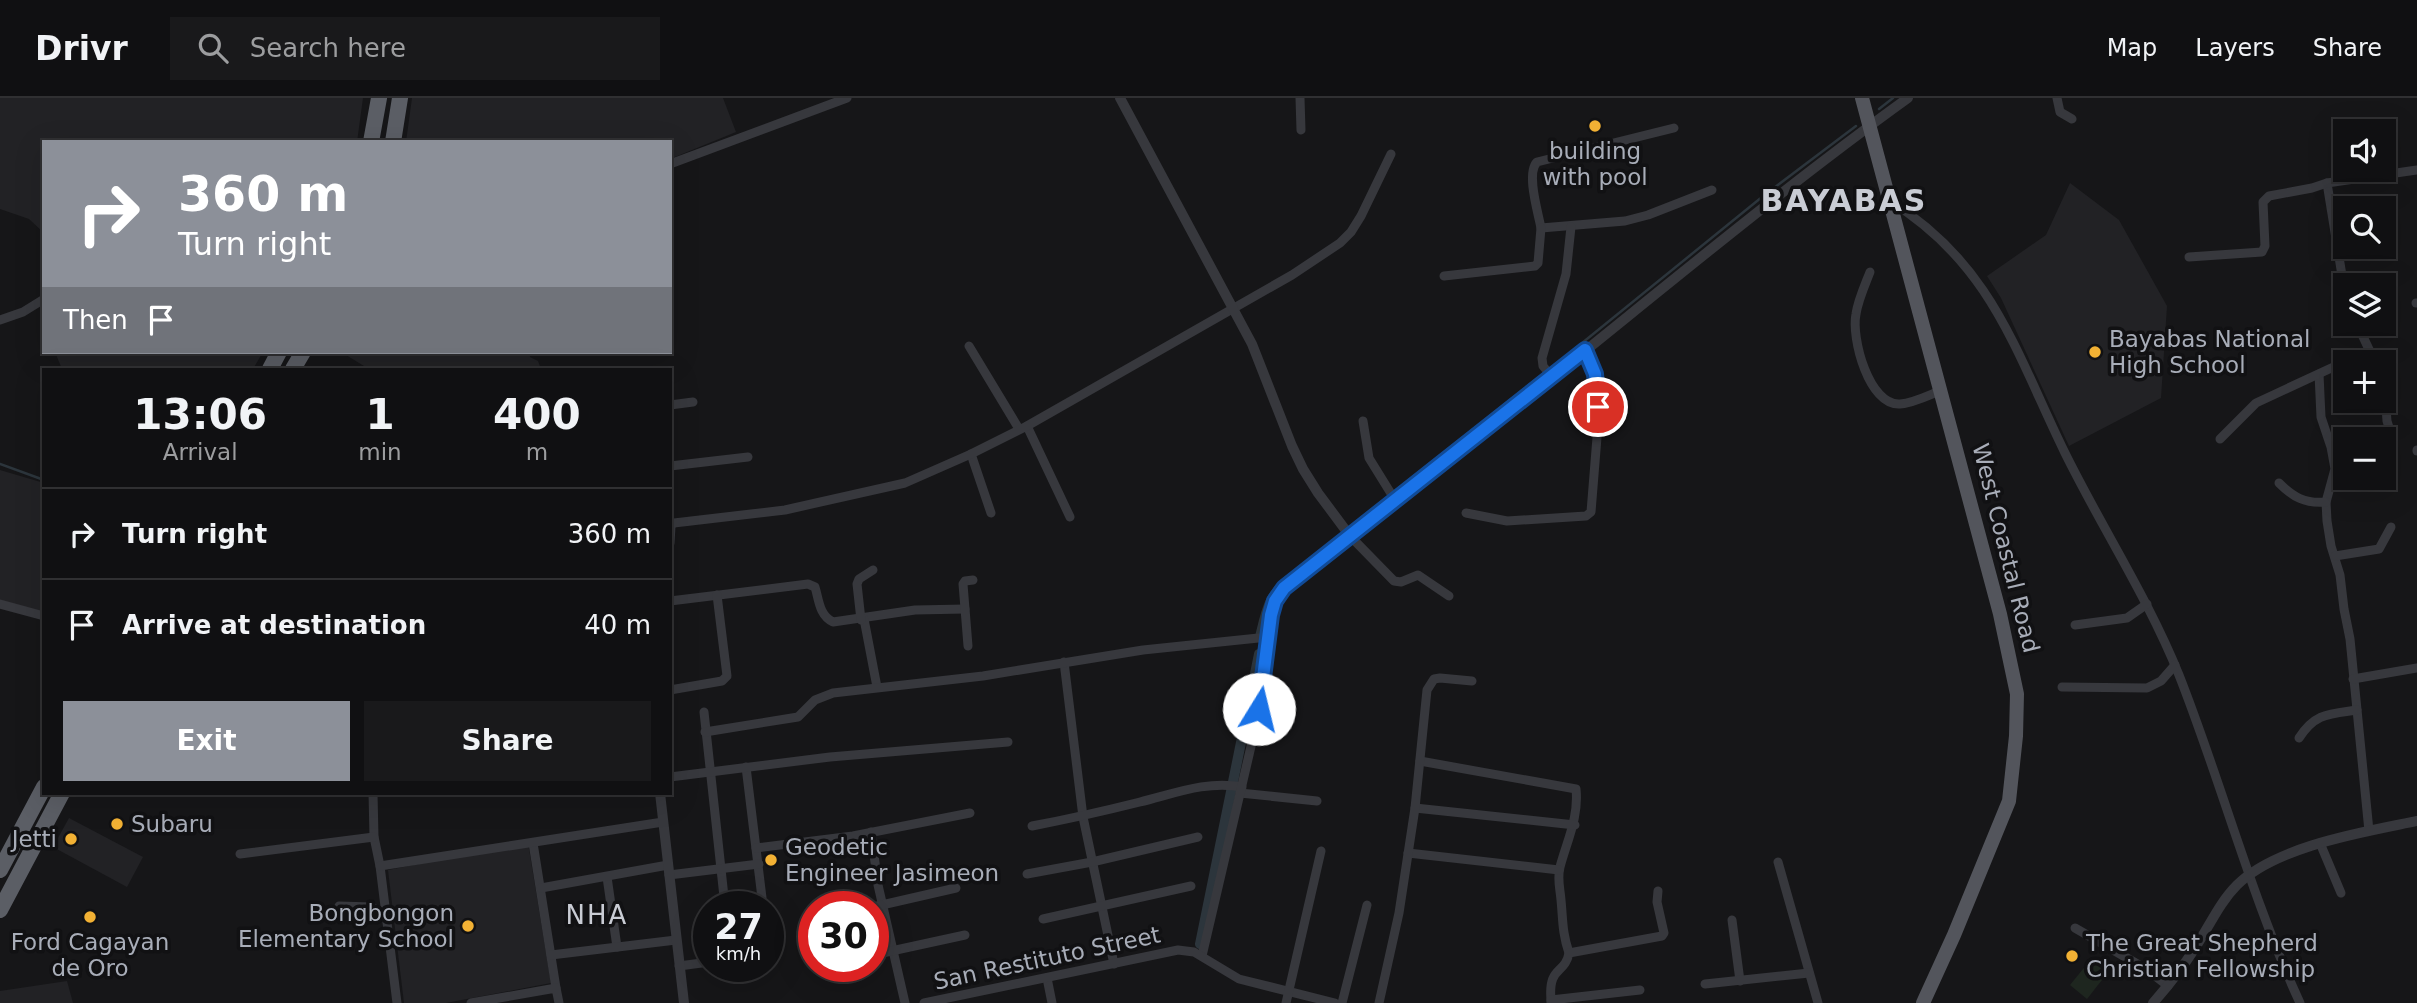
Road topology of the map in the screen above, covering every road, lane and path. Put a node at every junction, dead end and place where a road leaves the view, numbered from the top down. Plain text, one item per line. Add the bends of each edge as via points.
1 (379, 98) edge
2 (400, 98) edge
3 (846, 98) edge
4 (1119, 98) edge
5 (1300, 98) edge
6 (1862, 98) edge
7 (1908, 98) edge
8 (2057, 98) edge
9 (833, 101) edge
10 (2072, 120) dead end
11 (1869, 125) junction
12 (1674, 128) dead end
13 (1301, 130) dead end
14 (371, 140) edge
15 (393, 140) edge
16 (1391, 154) dead end
17 (672, 163) edge
18 (2417, 170) edge
19 (2327, 183) junction
20 (1712, 190) dead end
21 (1890, 201) junction
22 (1571, 227) junction
23 (1541, 228) junction
24 (2189, 257) dead end
25 (1870, 272) dead end
26 (2342, 273) edge
27 (1444, 276) dead end
28 (42, 300) edge
29 (1233, 308) junction
30 (0, 320) edge
31 (969, 346) dead end
32 (1585, 350) junction
33 (281, 354) edge
34 (300, 364) edge
35 (2333, 367) edge
36 (1548, 372) junction
37 (2319, 374) junction
38 (1942, 390) junction
39 (693, 402) dead end
40 (672, 405) edge
41 (1363, 421) dead end
42 (1023, 427) junction
43 (2220, 439) dead end
44 (971, 454) junction
45 (748, 457) dead end
46 (672, 466) edge
47 (2279, 483) dead end
48 (1391, 495) junction
49 (2326, 502) junction
50 (991, 513) dead end
51 (1466, 513) dead end
52 (1070, 517) dead end
53 (672, 525) edge
54 (2391, 527) dead end
55 (1350, 536) junction
56 (2335, 556) junction
57 (873, 570) dead end
58 (972, 580) dead end
59 (717, 595) junction
60 (1449, 596) dead end
61 (672, 601) edge
62 (0, 604) edge
63 (2147, 604) junction
64 (965, 609) junction
65 (42, 615) edge
66 (863, 619) junction
67 (2075, 625) dead end
68 (1268, 638) junction
69 (968, 646) dead end
70 (1064, 662) junction
71 (2175, 664) junction
72 (2417, 668) edge
73 (2353, 679) junction
74 (1472, 681) dead end
75 (877, 687) junction
76 (2062, 687) dead end
77 (672, 691) edge
78 (2357, 709) junction
79 (704, 712) dead end
80 (705, 732) junction
81 (2299, 738) dead end
82 (1008, 742) dead end
83 (1420, 761) junction
84 (746, 767) junction
85 (711, 772) junction
86 (672, 777) edge
87 (1237, 787) junction
88 (42, 791) edge
89 (61, 795) edge
90 (373, 795) edge
91 (660, 795) edge
92 (1317, 801) dead end
93 (1415, 808) junction
94 (970, 813) dead end
95 (1083, 817) junction
96 (2417, 821) edge
97 (663, 822) junction
98 (1575, 825) junction
99 (1032, 826) dead end
100 (2369, 831) junction
101 (871, 832) junction
102 (374, 837) junction
103 (1198, 837) dead end
104 (533, 843) junction
105 (2320, 843) junction
106 (756, 848) junction
107 (1321, 851) dead end
108 (1408, 853) junction
109 (240, 854) dead end
110 (1093, 862) junction
111 (1778, 862) dead end
112 (759, 864) junction
113 (380, 866) junction
114 (720, 869) junction
115 (0, 870) edge
116 (668, 870) junction
117 (1559, 870) junction
118 (1027, 874) dead end
119 (2249, 875) junction
120 (607, 877) junction
121 (1191, 886) dead end
122 (541, 888) junction
123 (956, 888) dead end
124 (723, 891) edge
125 (762, 891) edge
126 (877, 891) edge
127 (1658, 891) dead end
128 (2341, 893) dead end
129 (889, 903) edge
130 (1367, 905) dead end
131 (339, 906) dead end
132 (1102, 906) junction
133 (0, 910) edge
134 (386, 916) junction
135 (1043, 919) dead end
136 (1732, 920) dead end
137 (2075, 928) dead end
138 (965, 935) dead end
139 (889, 937) edge
140 (676, 940) junction
141 (617, 947) junction
142 (894, 951) junction
143 (889, 952) edge
144 (1569, 953) junction
145 (551, 955) junction
146 (1202, 956) junction
147 (693, 964) edge
148 (1114, 964) junction
149 (679, 966) junction
150 (1810, 973) junction
151 (1047, 978) junction
152 (1740, 981) junction
153 (1705, 984) dead end
154 (2168, 986) junction
155 (556, 988) junction
156 (1640, 990) dead end
157 (1289, 991) junction
158 (1929, 998) edge
159 (478, 1002) edge
160 (1551, 1002) edge
161 (397, 1003) edge
162 (559, 1003) edge
163 (684, 1003) edge
164 (905, 1003) edge
165 (924, 1003) edge
166 (1052, 1003) edge
167 (1286, 1003) edge
168 (1335, 1003) edge
169 (1342, 1003) edge
170 (1379, 1003) edge
171 (1818, 1003) edge
172 (2152, 1003) edge
173 (2300, 1003) edge

1 - 14 highway
2 - 15 highway
3 - 9 street
4 - 29 street
5 - 13 street
6 - 11 main road, West Coastal Road
7 - 11 street
8 - 10 street via 2060,112
9 - 17 street
11 - 21 main road, West Coastal Road
11 - 32 street
12 - 23 street via 1534,164 1531,174
16 - 29 street via 1361,216 1343,240
18 - 19 street
19 - 24 street via 2265,198 2262,252
19 - 26 street
20 - 22 street via 1648,215
21 - 38 main road, West Coastal Road
21 - 63 street via 1948,246 1987,293 2093,508
22 - 23 street
22 - 36 street via 1566,274 1542,358
23 - 27 street via 1535,266
25 - 38 street via 1855,327 1859,350 1878,395 1901,404
28 - 30 street
29 - 42 street
29 - 55 street via 1303,469
31 - 42 street
32 - 36 street
32 - 51 street via 1597,389 1591,512 1507,521
33 - 34 street
35 - 37 street
36 - 48 street
37 - 43 street via 2256,402
37 - 49 street via 2321,417 2334,469
38 - 158 main road, West Coastal Road via 2017,694 2009,801
39 - 40 street
41 - 48 street via 1369,458
42 - 44 street
42 - 52 street
44 - 50 street
44 - 53 street via 905,483 849,497
45 - 46 street
47 - 49 street via 2302,501
48 - 55 street
49 - 56 street
54 - 56 street via 2379,549
55 - 60 street via 1394,581 1418,575
55 - 68 street via 1279,594
56 - 73 street
57 - 66 street via 857,584
58 - 64 street via 963,584
59 - 61 street
59 - 66 street via 813,585 828,620
59 - 77 street via 727,676 722,681
62 - 65 street
63 - 67 street via 2127,618
63 - 71 street
64 - 66 street via 915,610
64 - 69 street
66 - 75 street
68 - 70 street
68 - 87 street via 1262,693
70 - 75 street
70 - 95 street
71 - 76 street via 2161,681 2147,688
71 - 119 street
72 - 73 street
73 - 78 street
74 - 83 street via 1440,678 1430,683
75 - 80 street via 822,696 788,720
78 - 81 street via 2317,718
78 - 100 street
79 - 80 street
80 - 85 street
82 - 84 street
83 - 93 street
83 - 98 street via 1576,788
84 - 85 street
84 - 106 street
85 - 86 street
85 - 114 street
87 - 92 street
87 - 95 street via 1189,789
87 - 146 street
88 - 115 highway
89 - 133 highway
90 - 102 street
91 - 97 street
93 - 98 street
93 - 108 street
94 - 101 street
95 - 99 street
95 - 110 street
96 - 100 street
97 - 104 street
97 - 116 street
98 - 117 street
100 - 105 street
101 - 106 street
101 - 126 street
102 - 109 street
102 - 113 street
103 - 110 street
104 - 113 street
104 - 122 street
105 - 119 street
105 - 128 street
106 - 112 street
107 - 157 street
108 - 117 street
108 - 170 street
110 - 118 street
110 - 132 street
111 - 150 street
112 - 114 street
112 - 125 street
113 - 134 street
114 - 116 street
114 - 124 street
116 - 120 street
116 - 140 street
117 - 144 street via 1561,920
119 - 154 street via 2223,902
119 - 173 street
120 - 122 street
120 - 141 street
121 - 132 street
122 - 145 street
123 - 129 street
127 - 144 street via 1664,933 1660,937
130 - 169 street
131 - 134 street via 372,906
132 - 135 street
132 - 148 street
134 - 161 street
136 - 152 street
137 - 154 street
138 - 142 street
139 - 142 street
140 - 141 street
140 - 149 street
141 - 145 street
142 - 143 street
142 - 164 street
144 - 160 street via 1567,962 1552,976
145 - 155 street
146 - 148 street, San Restituto Street via 1178,950
146 - 157 street, San Restituto Street via 1239,979
147 - 149 street
148 - 151 street, San Restituto Street
149 - 163 street
150 - 152 street
150 - 171 street
151 - 165 street, San Restituto Street
151 - 166 street
152 - 153 street
154 - 172 street
155 - 159 street
155 - 162 street
156 - 160 street
157 - 167 street
157 - 168 street, San Restituto Street

